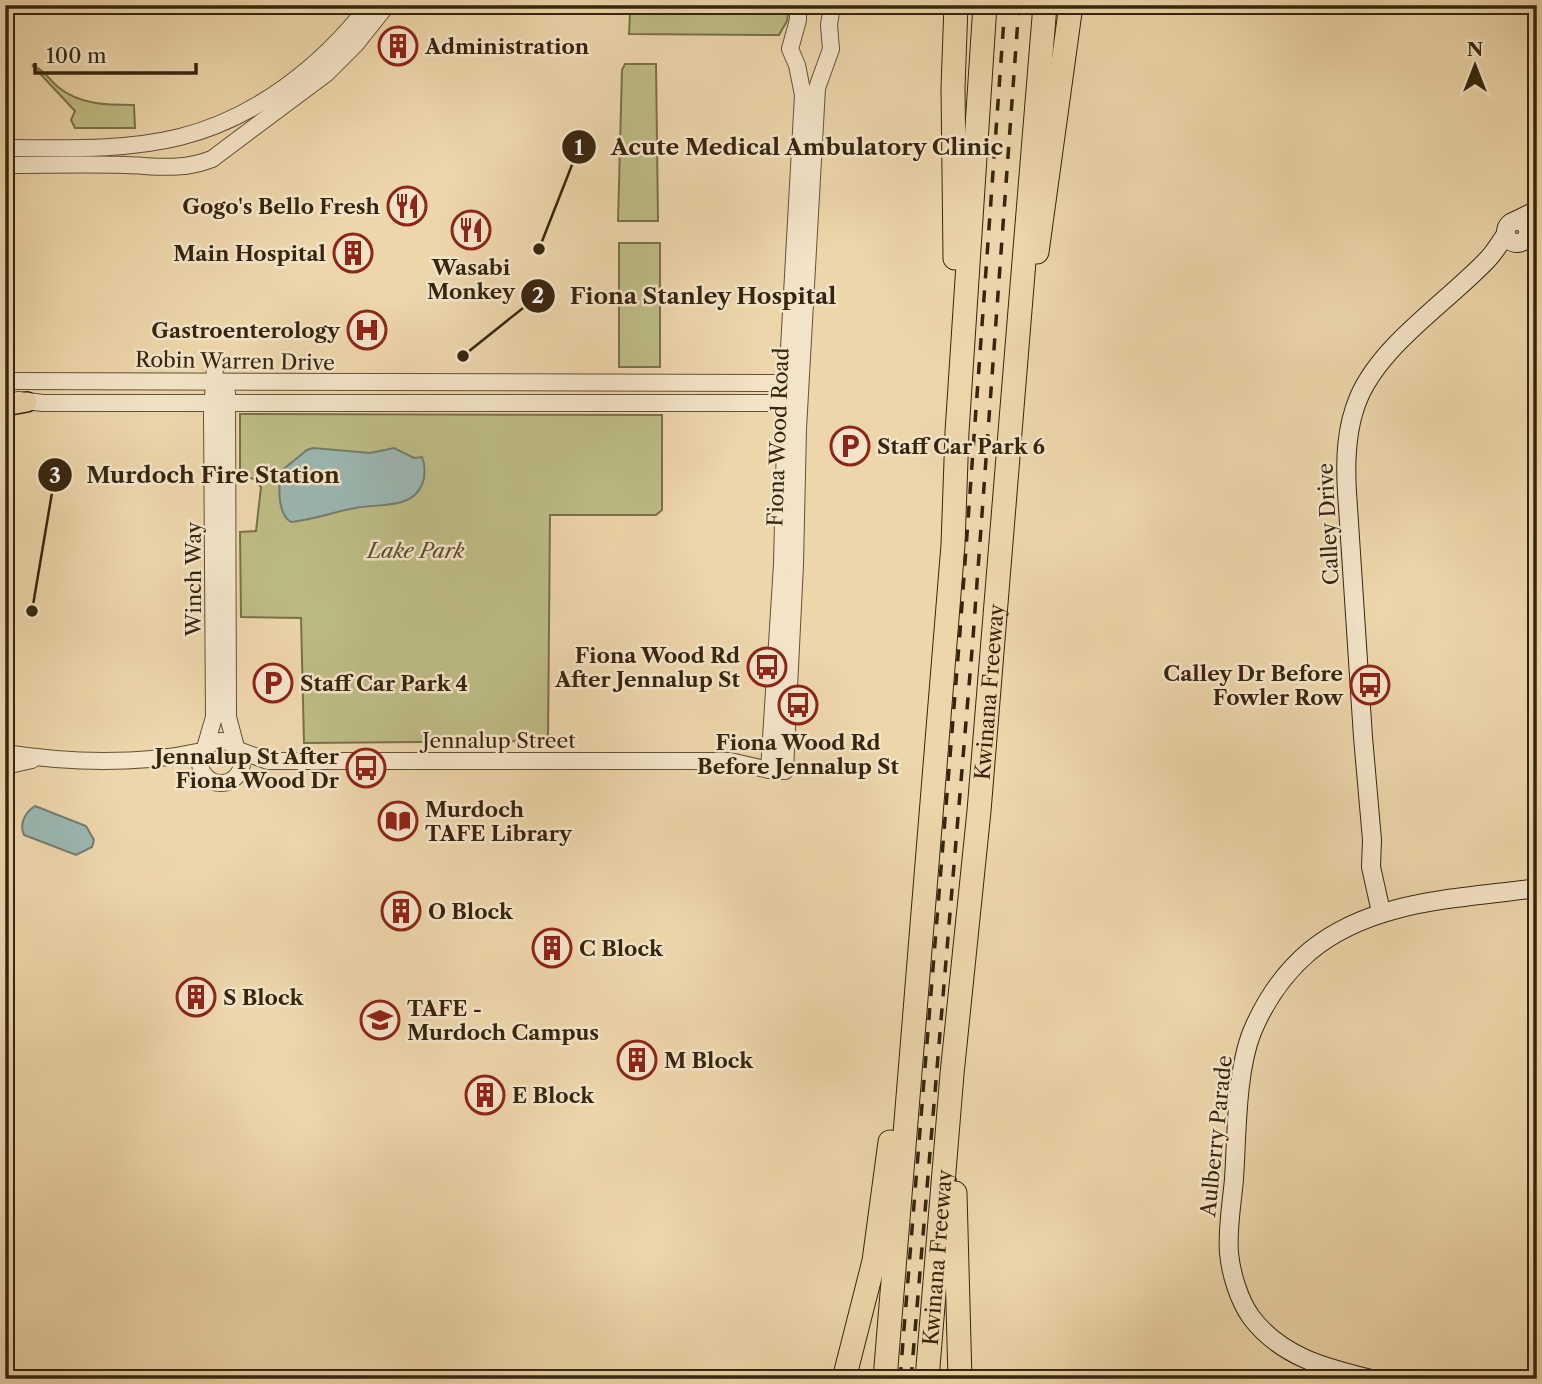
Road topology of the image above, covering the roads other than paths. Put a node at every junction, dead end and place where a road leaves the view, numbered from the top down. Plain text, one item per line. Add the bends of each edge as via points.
1 (369, 5) edge
2 (387, 5) edge
3 (798, 5) edge
4 (832, 5) edge
5 (956, 5) edge
6 (985, 5) edge
7 (1045, 5) edge
8 (1071, 5) edge
9 (825, 64) junction
10 (797, 65) junction
11 (180, 137) junction
12 (5, 148) edge
13 (202, 162) junction
14 (5, 165) edge
15 (1537, 211) edge
16 (5, 381) edge
17 (38, 381) junction
18 (552, 383) junction
19 (609, 383) junction
20 (794, 383) junction
21 (220, 391) junction
22 (5, 398) edge
23 (27, 402) junction
24 (59, 403) junction
25 (552, 403) junction
26 (793, 403) junction
27 (609, 404) junction
28 (5, 406) edge
29 (1011, 414) junction
30 (957, 432) junction
31 (204, 749) junction
32 (237, 749) junction
33 (777, 752) junction
34 (5, 753) edge
35 (41, 758) junction
36 (155, 760) junction
37 (268, 761) junction
38 (730, 761) junction
39 (5, 766) edge
40 (777, 771) joint
41 (206, 777) junction
42 (235, 777) junction
43 (1537, 888) edge
44 (1387, 911) junction
45 (921, 921) junction
46 (952, 1074) junction
47 (844, 1379) edge
48 (885, 1379) edge
49 (927, 1379) edge
50 (960, 1379) edge
51 (1371, 1379) edge

1 - 11 street via 338,42 274,94 224,121
2 - 13 street via 327,73 227,149
3 - 10 street, Fiona Wood Road via 790,49
4 - 9 street, Fiona Wood Road via 831,49
5 - 30 highway
6 - 30 highway, Kwinana Freeway
7 - 29 highway, Kwinana Freeway
8 - 29 highway
9 - 10 street via 811,70
9 - 20 street, Fiona Wood Road via 817,88
10 - 20 street, Fiona Wood Road via 803,94
11 - 12 street via 100,147
11 - 13 street via 203,142 206,154
13 - 14 street via 176,168
15 - 44 main road, Calley Drive via 1371,374 1359,396 1348,438 1345,458 1371,867
16 - 17 street, Robin Warren Drive
17 - 21 street, Robin Warren Drive
17 - 24 street
18 - 19 street, Robin Warren Drive
18 - 21 street, Robin Warren Drive
18 - 25 street
19 - 20 street, Robin Warren Drive
19 - 27 street
20 - 26 street, Fiona Wood Road
21 - 24 street, Robin Warren Drive
21 - 25 street, Robin Warren Drive
21 - 31 street, Winch Way via 214,717
21 - 32 street, Winch Way via 228,717
22 - 23 street, Robin Warren Drive
23 - 24 street, Robin Warren Drive
23 - 28 main road
25 - 27 street, Robin Warren Drive
26 - 27 street, Robin Warren Drive
26 - 33 street, Fiona Wood Road
29 - 46 highway, Kwinana Freeway
30 - 45 highway, Kwinana Freeway via 953,545
31 - 32 street, Jennalup Street via 218,741
31 - 36 street, Jennalup Street
31 - 41 street via 200,765
32 - 37 street, Jennalup Street
32 - 42 street via 242,762
33 - 38 street, Jennalup Street
33 - 40 street, Fiona Wood Road
34 - 35 street, Jennalup Street
35 - 36 street, Jennalup Street
35 - 39 street, Jennalup Street
36 - 41 street, Jennalup Street via 191,768
37 - 38 street, Jennalup Street
37 - 42 street, Jennalup Street
38 - 40 street, Jennalup Street
41 - 42 street, Jennalup Street via 218,783
43 - 44 main road, Aulberry Parade
44 - 51 main road, Aulberry Parade via 1345,927 1297,962 1273,992 1252,1032 1243,1076 1228,1244 1237,1288 1261,1329 1300,1357
45 - 47 highway via 874,1261
45 - 48 highway, Kwinana Freeway
46 - 49 highway, Kwinana Freeway
46 - 50 highway

